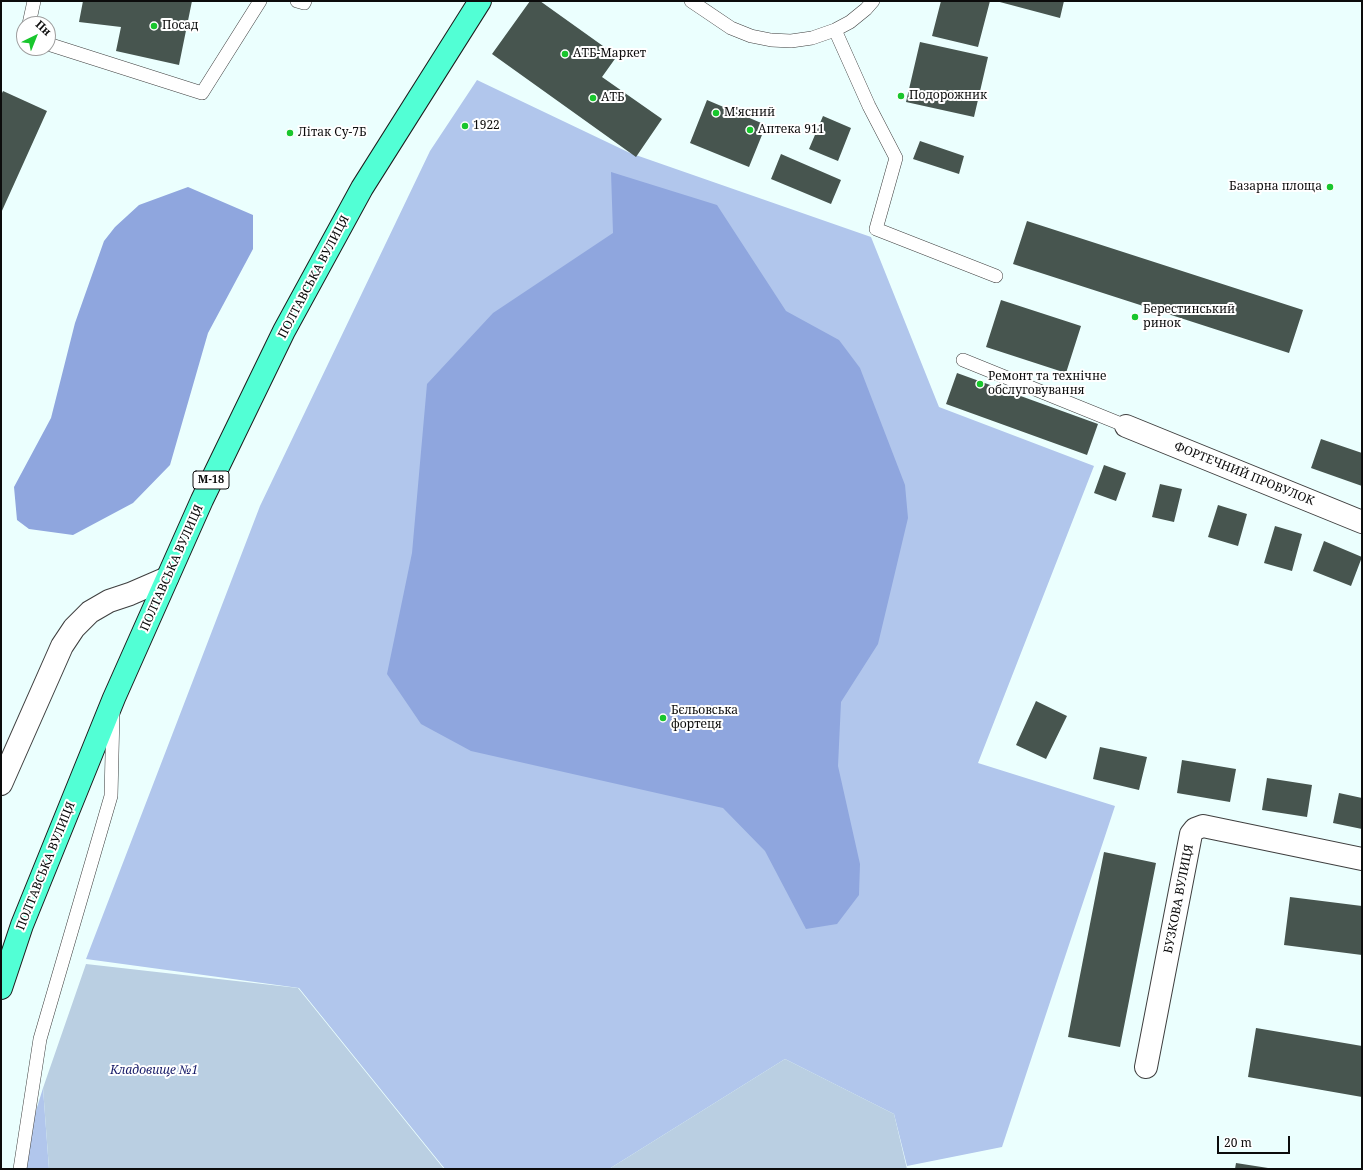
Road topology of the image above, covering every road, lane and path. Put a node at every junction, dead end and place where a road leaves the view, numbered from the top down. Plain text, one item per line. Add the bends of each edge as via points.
1 (34, 1) edge
2 (260, 1) edge
3 (297, 1) edge
4 (305, 1) edge
5 (480, 1) edge
6 (691, 1) edge
7 (873, 1) edge
8 (31, 16) edge
9 (835, 30) junction
10 (56, 47) edge
11 (996, 276) dead end
12 (963, 360) dead end
13 (1126, 426) joint
14 (1362, 522) edge
15 (167, 578) junction
16 (114, 698) junction
17 (1, 784) edge
18 (1362, 859) edge
19 (1, 988) edge
20 (1146, 1067) dead end
21 (20, 1169) edge

1 - 8 lane
2 - 10 lane via 202,93
3 - 4 lane
5 - 15 highway, ПОЛТАВСЬКА ВУЛИЦЯ / М-18 via 362,188 284,331
6 - 9 lane via 731,28 751,36 791,41 812,38
7 - 9 lane via 850,22
9 - 11 lane via 869,106 896,158 876,229
12 - 13 lane
13 - 14 street, ФОРТЕЧНИЙ ПРОВУЛОК
15 - 16 highway, ПОЛТАВСЬКА ВУЛИЦЯ / М-18
15 - 17 street via 109,601 90,612 74,628 62,646
16 - 19 highway, ПОЛТАВСЬКА ВУЛИЦЯ / М-18 via 22,925
16 - 21 lane via 111,796 40,1039
18 - 20 street, БУЗКОВА ВУЛИЦЯ via 1203,826 1195,829 1191,834

